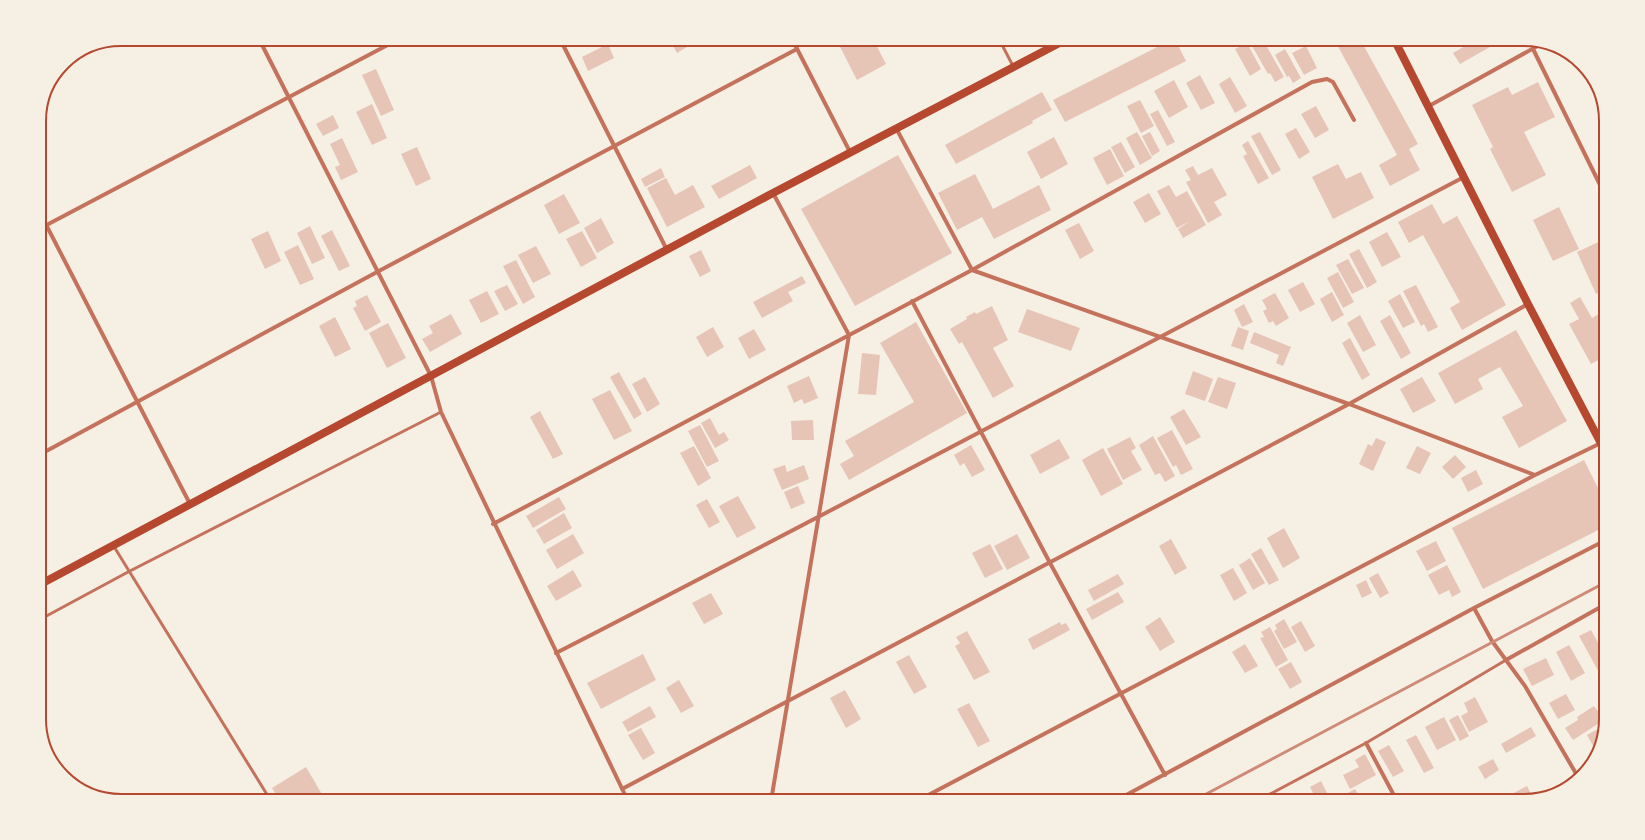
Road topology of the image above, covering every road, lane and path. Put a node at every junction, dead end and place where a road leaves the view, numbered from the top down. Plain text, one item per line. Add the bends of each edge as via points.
1 (263, 46) edge
2 (385, 46) edge
3 (564, 46) edge
4 (796, 46) edge
5 (1003, 46) edge
6 (1054, 46) edge
7 (1398, 46) edge
8 (1537, 47) edge
9 (797, 49) junction
10 (1533, 49) junction
11 (1014, 67) junction
12 (288, 96) junction
13 (1429, 106) junction
14 (1354, 120) dead end
15 (896, 128) junction
16 (614, 145) junction
17 (850, 152) junction
18 (1464, 177) junction
19 (1599, 183) edge
20 (773, 193) junction
21 (46, 225) joint
22 (667, 250) junction
23 (972, 270) junction
24 (377, 272) junction
25 (912, 301) junction
26 (1528, 304) junction
27 (849, 335) junction
28 (1158, 338) junction
29 (431, 376) junction
30 (138, 402) junction
31 (1349, 404) junction
32 (441, 412) junction
33 (981, 430) junction
34 (1599, 439) edge
35 (1599, 444) edge
36 (46, 451) edge
37 (1535, 475) junction
38 (190, 505) junction
39 (818, 519) junction
40 (493, 524) junction
41 (1599, 544) edge
42 (113, 545) junction
43 (1050, 562) junction
44 (128, 572) junction
45 (46, 581) edge
46 (1474, 608) junction
47 (1599, 608) edge
48 (46, 616) edge
49 (556, 654) junction
50 (1506, 660) junction
51 (1120, 694) junction
52 (787, 702) junction
53 (1366, 742) junction
54 (1576, 773) edge
55 (1165, 775) junction
56 (622, 789) junction
57 (267, 794) edge
58 (624, 794) edge
59 (772, 794) edge
60 (930, 794) edge
61 (1128, 794) edge
62 (1270, 794) edge
63 (1394, 794) edge

1 - 12 street
2 - 12 street
3 - 16 street
4 - 9 street
5 - 11 lane
6 - 11 main road
7 - 13 main road
8 - 10 street
9 - 16 street
9 - 17 street
10 - 13 street
10 - 19 street
11 - 15 main road
12 - 21 street
12 - 24 street
13 - 18 main road
14 - 23 street via 1333,82 1327,79 1319,80
15 - 17 main road
15 - 23 street
16 - 22 street
16 - 24 street
17 - 20 main road
18 - 26 main road
18 - 28 street
20 - 22 main road
20 - 27 street
21 - 30 street
22 - 29 main road
23 - 25 street
23 - 28 street
24 - 29 street
24 - 30 street
25 - 27 street
25 - 33 street
26 - 31 street
26 - 34 main road
27 - 39 street
27 - 40 street
28 - 31 street
28 - 33 street
29 - 32 street
29 - 38 main road
30 - 36 street
30 - 38 street
31 - 37 street
31 - 43 street
32 - 40 street
32 - 44 lane
33 - 39 street
33 - 43 street
35 - 37 street
37 - 51 street
38 - 42 main road
39 - 49 street
39 - 52 street
40 - 49 street
41 - 46 street
42 - 44 lane
42 - 45 main road
43 - 51 street
43 - 52 street
44 - 48 lane
44 - 57 lane
46 - 50 street
46 - 55 street
47 - 50 street
49 - 56 street
50 - 53 lane
50 - 54 street
51 - 55 street
51 - 60 street
52 - 56 street
52 - 59 street
53 - 62 lane
53 - 63 street
55 - 61 street
56 - 58 street

